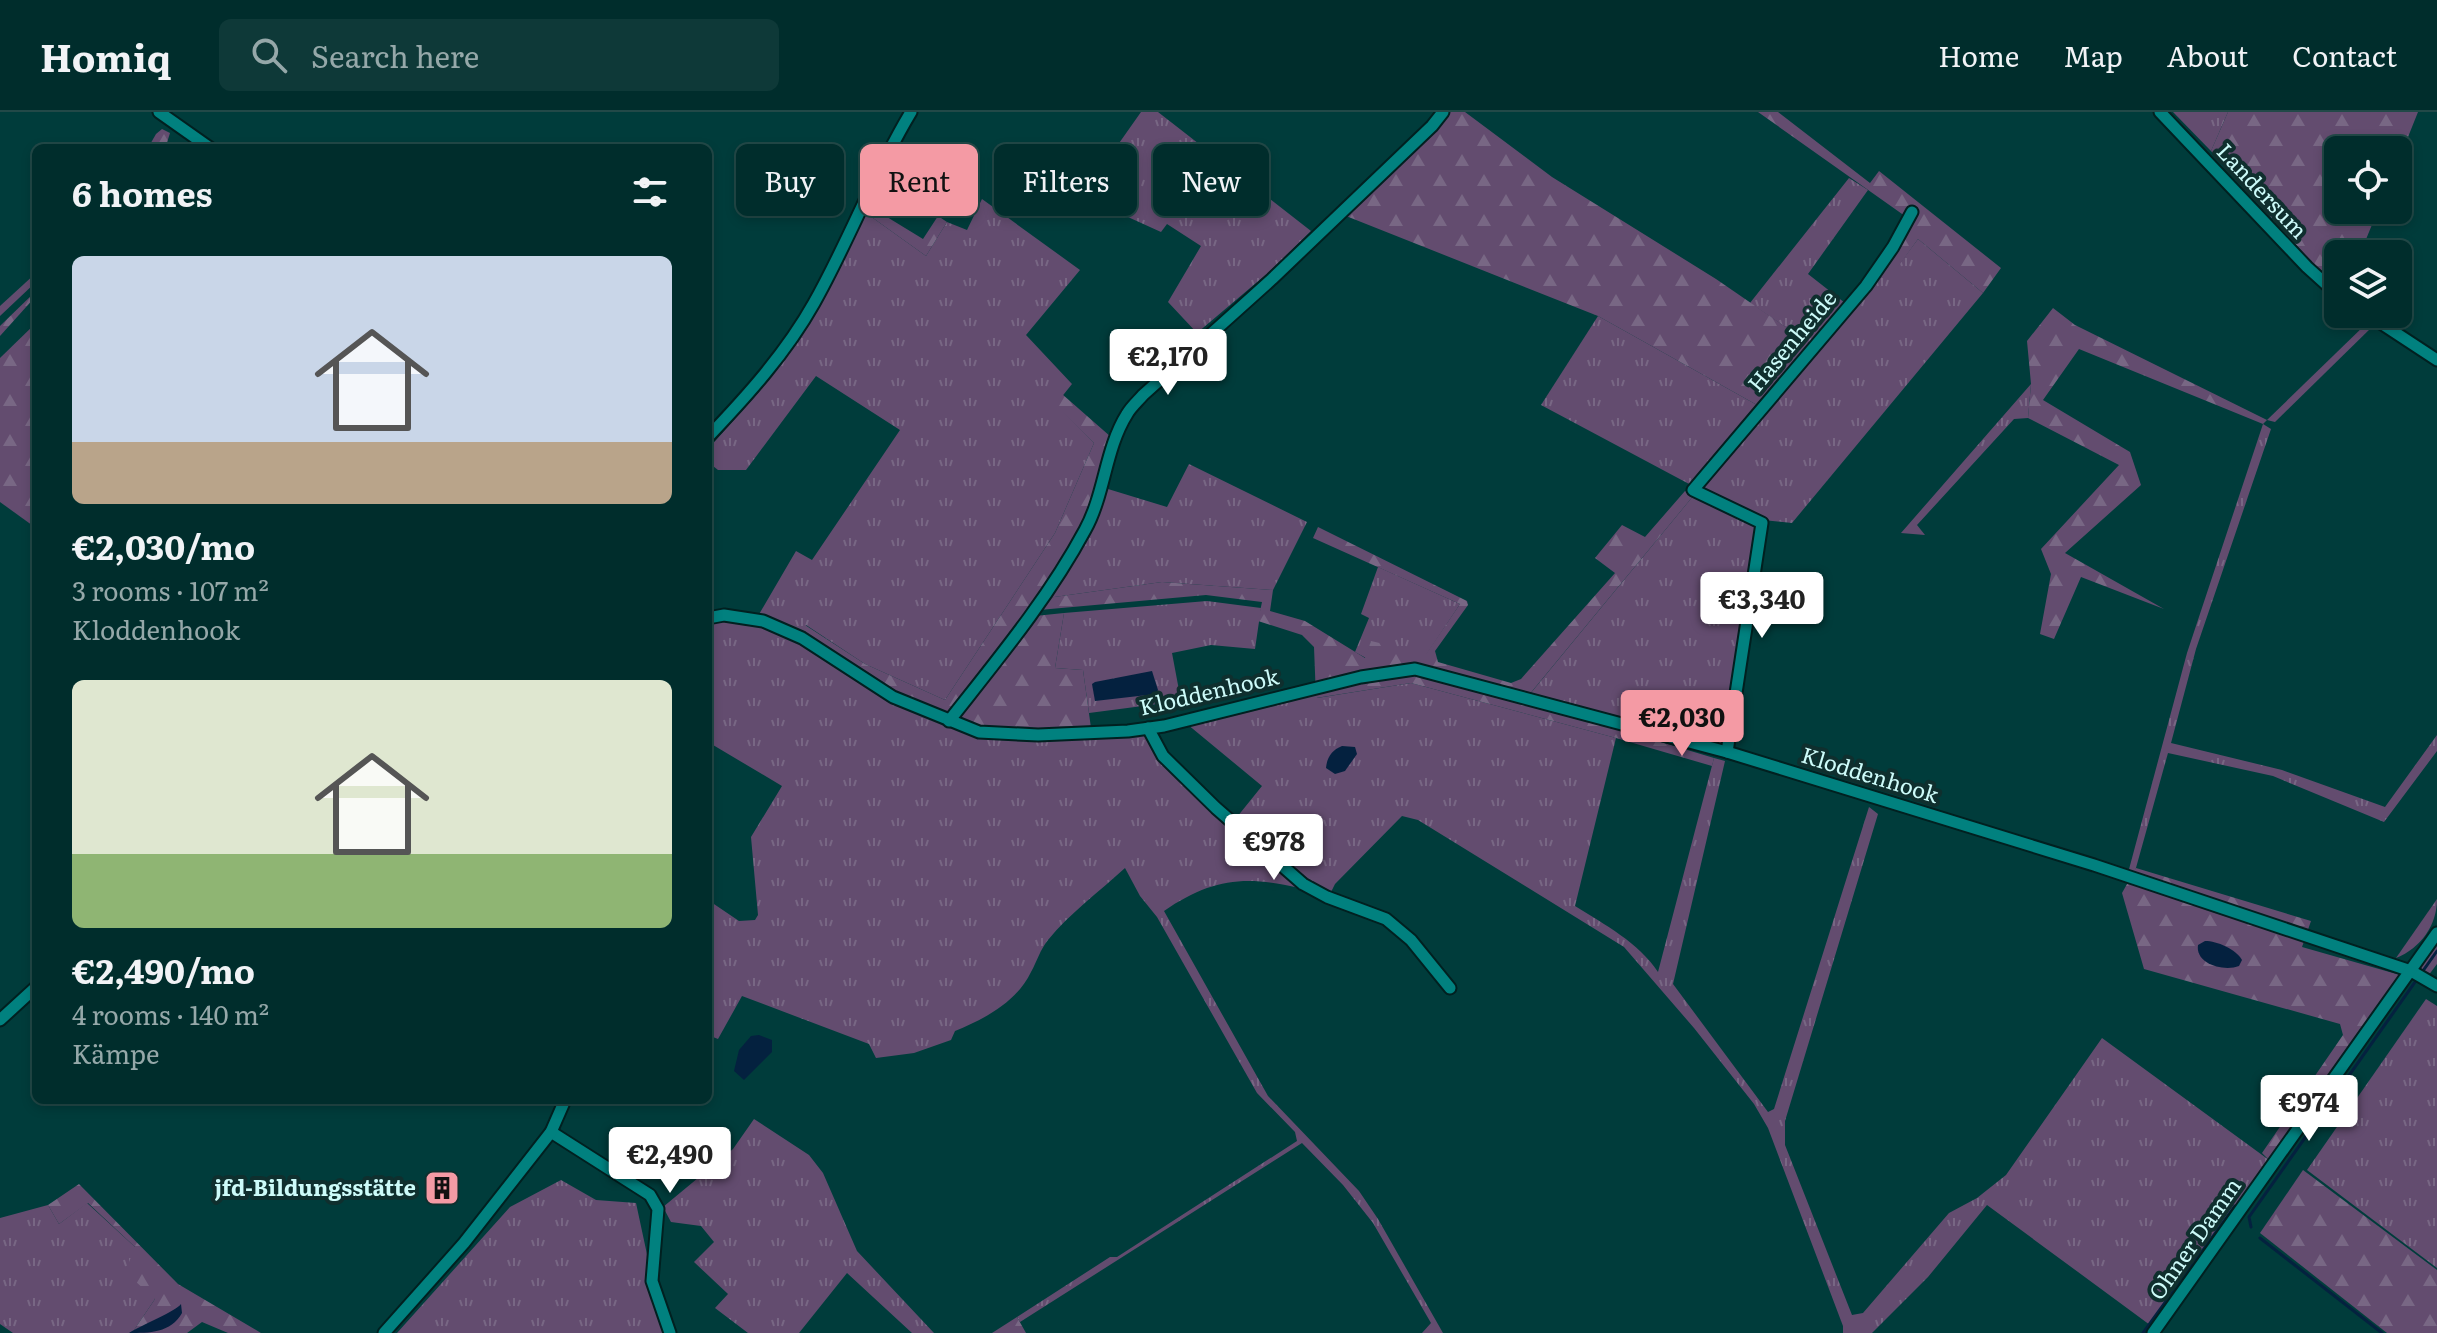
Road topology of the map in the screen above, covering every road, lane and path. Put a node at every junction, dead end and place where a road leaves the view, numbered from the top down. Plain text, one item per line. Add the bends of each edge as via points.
1 (159, 112) edge
2 (911, 112) edge
3 (1443, 112) edge
4 (2160, 112) edge
5 (204, 144) edge
6 (1912, 212) dead end
7 (2324, 282) edge
8 (2388, 328) edge
9 (2437, 360) edge
10 (712, 433) edge
11 (712, 617) edge
12 (949, 721) junction
13 (1148, 728) junction
14 (1727, 752) junction
15 (2437, 933) edge
16 (2416, 974) junction
17 (2437, 986) edge
18 (1450, 988) dead end
19 (32, 991) edge
20 (0, 1020) edge
21 (563, 1104) edge
22 (551, 1132) junction
23 (384, 1333) edge
24 (670, 1333) edge
25 (2153, 1333) edge

1 - 5 street
2 - 10 street via 815,302 745,398
3 - 12 street via 1127,413 1086,529 1033,613
4 - 7 street, Landersum
6 - 14 street, Hasenheide via 1866,286 1693,490 1762,523
8 - 9 street
11 - 12 street, Kloddenhook via 763,621 802,638 893,697
12 - 13 street, Kloddenhook via 979,732 1038,735
13 - 14 street, Kloddenhook via 1415,669
13 - 18 street via 1163,756 1303,884 1386,919 1411,940
14 - 16 street, Kloddenhook via 2094,865
15 - 16 street, Ohner Damm
16 - 17 street, Kloddenhook
16 - 25 street, Ohner Damm
19 - 20 street
21 - 22 street
22 - 23 street via 464,1243
22 - 24 street via 650,1195 658,1209 652,1281

